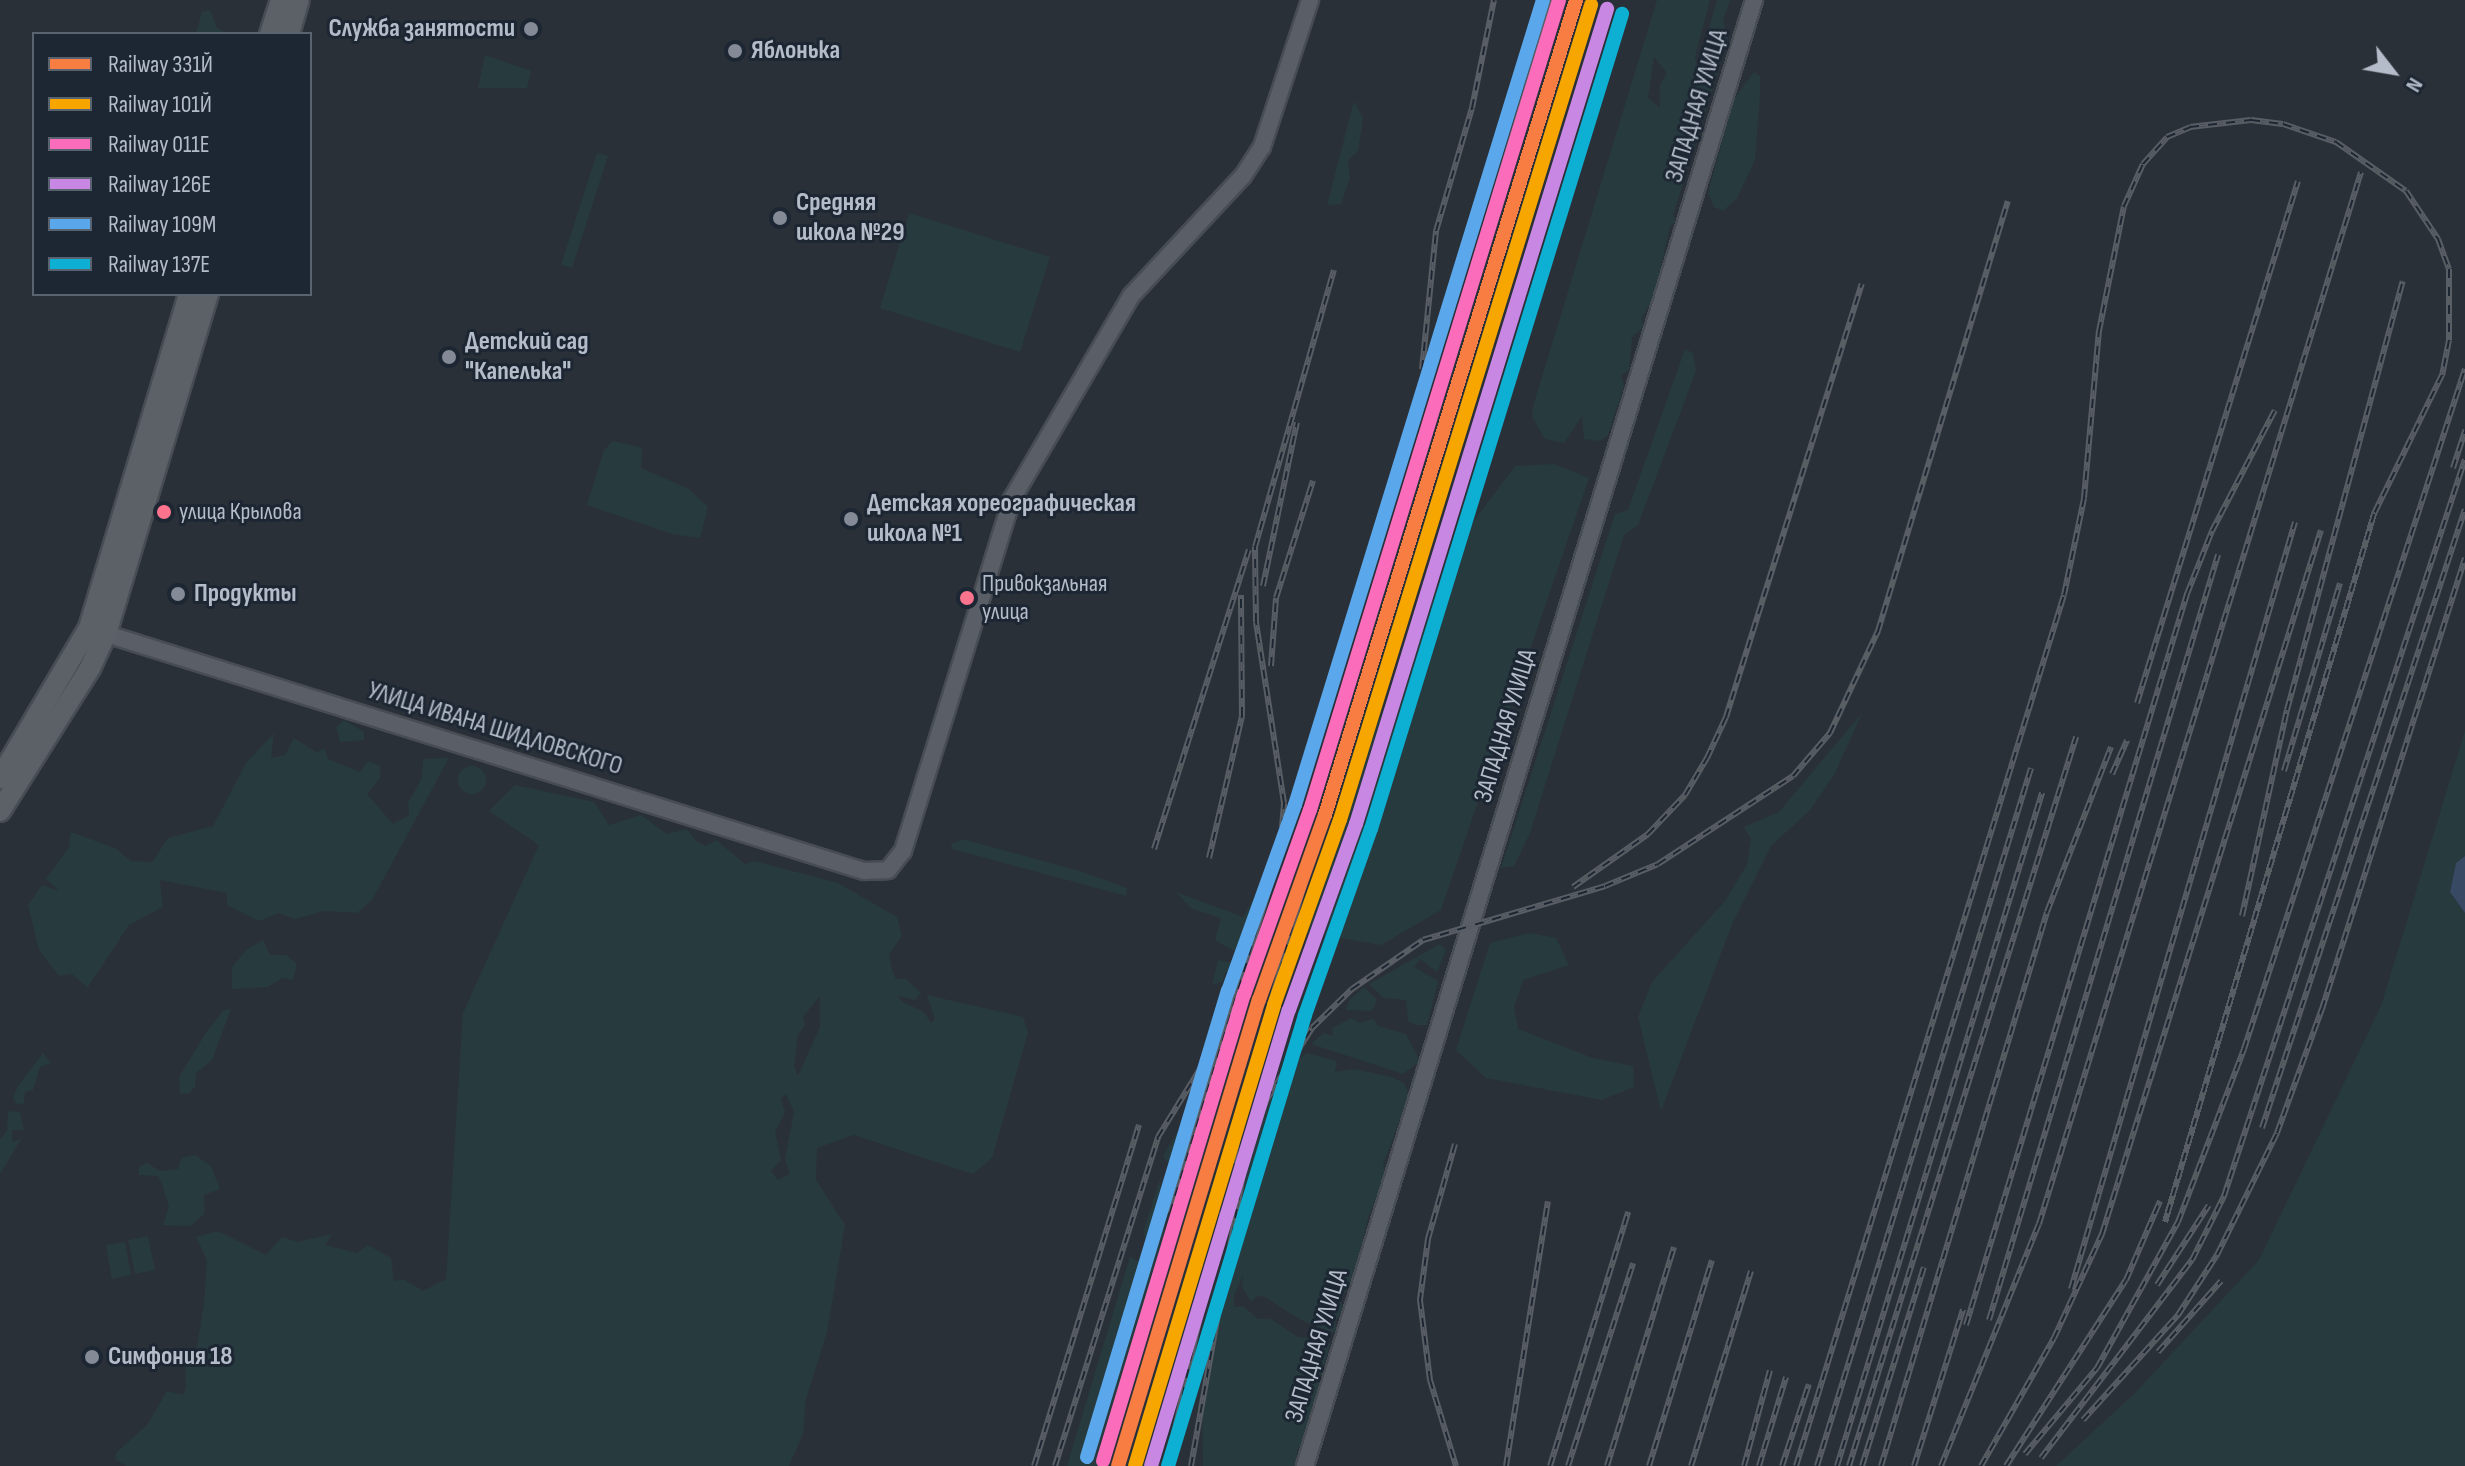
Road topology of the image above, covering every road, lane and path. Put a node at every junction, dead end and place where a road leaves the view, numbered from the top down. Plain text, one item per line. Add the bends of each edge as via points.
1 (281, 0) edge
2 (299, 0) edge
3 (1310, 0) edge
4 (1754, 0) edge
5 (271, 32) edge
6 (290, 32) edge
7 (188, 296) edge
8 (207, 296) edge
9 (97, 631) junction
10 (0, 778) edge
11 (0, 811) edge
12 (1305, 1466) edge

1 - 5 main road
2 - 6 main road
3 - 9 street, УЛИЦА ИВАНА ШИДЛОВСКОГО via 1262,147 1243,176 1131,296 1012,499 903,851 888,870 864,871
4 - 12 street, ЗАПАДНАЯ УЛИЦА
7 - 9 main road
8 - 9 main road
9 - 10 main road
9 - 11 main road via 90,668

